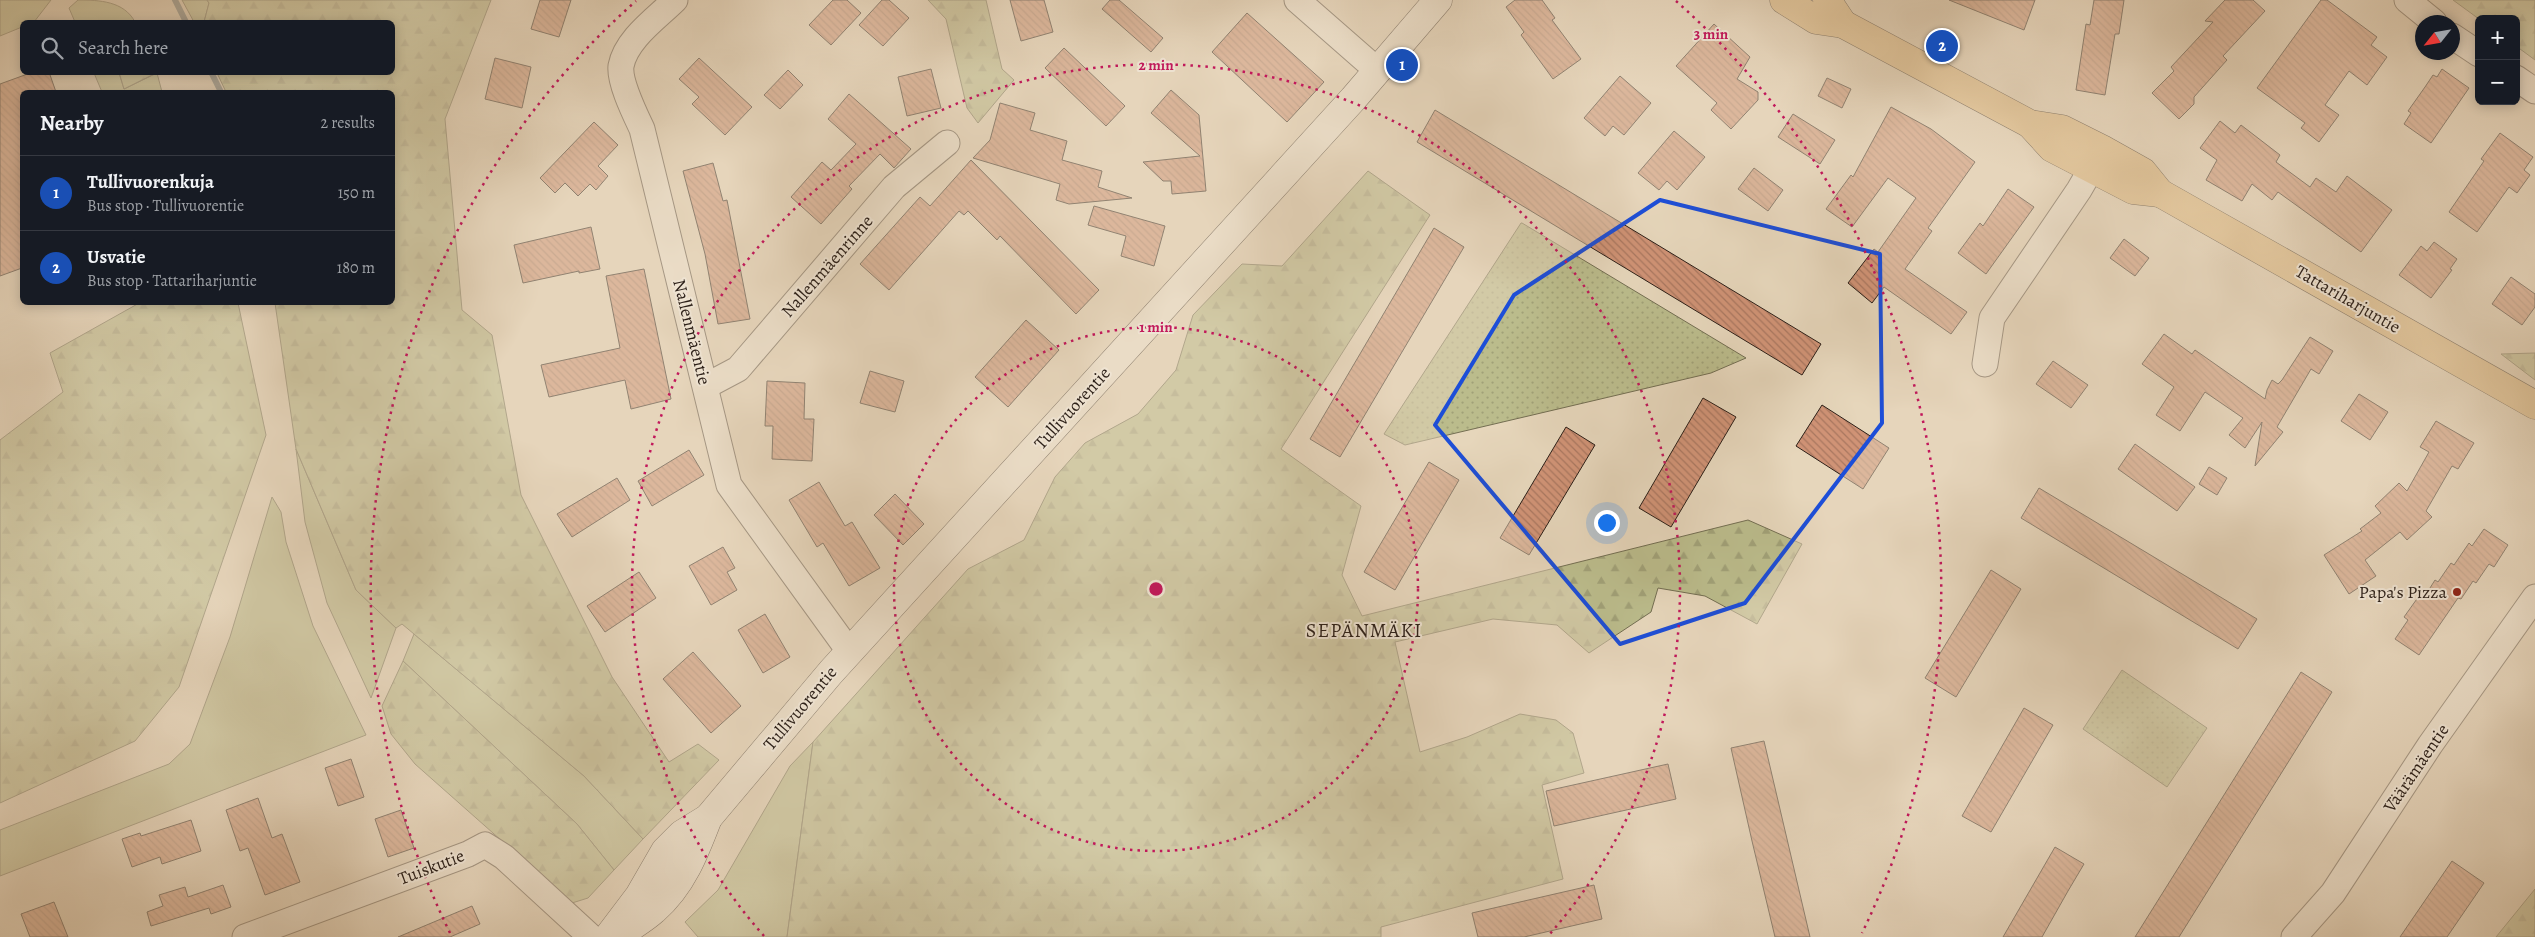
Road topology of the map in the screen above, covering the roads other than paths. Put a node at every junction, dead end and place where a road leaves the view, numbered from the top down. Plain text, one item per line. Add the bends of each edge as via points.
1 (675, 0) edge
2 (1297, 0) edge
3 (1438, 0) edge
4 (1784, 0) edge
5 (1827, 0) edge
6 (2406, 0) edge
7 (2425, 15) edge
8 (1843, 24) junction
9 (2460, 41) edge
10 (2475, 51) edge
11 (1378, 71) junction
12 (2520, 81) edge
13 (2535, 91) edge
14 (947, 143) dead end
15 (2097, 159) junction
16 (1985, 364) dead end
17 (706, 386) junction
18 (2535, 405) edge
19 (2535, 597) edge
20 (849, 651) junction
21 (708, 818) junction
22 (245, 937) edge
23 (591, 937) edge
24 (608, 937) edge
25 (615, 937) edge
26 (2294, 937) edge

1 - 17 street, Nallenmäentie via 629,45 621,67 625,88 642,129
2 - 11 street
3 - 11 main road, Tullivuorentie
4 - 8 main road, Tattariharjuntie via 1816,20
5 - 8 main road, Tattariharjuntie
6 - 7 street
8 - 15 main road, Tattariharjuntie via 2030,124 2062,129
9 - 10 street
11 - 20 main road, Tullivuorentie
12 - 13 street
14 - 17 street, Nallenmäenrinne via 894,187 738,369
15 - 16 street via 1992,318
15 - 18 main road, Tattariharjuntie via 2143,172 2160,193
17 - 20 street, Nallenmäentie via 729,485
19 - 26 street, Väärämäentie via 2430,745 2333,893
20 - 21 main road, Tullivuorentie
21 - 24 main road, Tullivuorentie via 682,834 665,851 639,896
21 - 25 main road, Tullivuorentie via 682,878 654,910
22 - 23 street, Tuiskutie via 468,854 485,844 504,856

